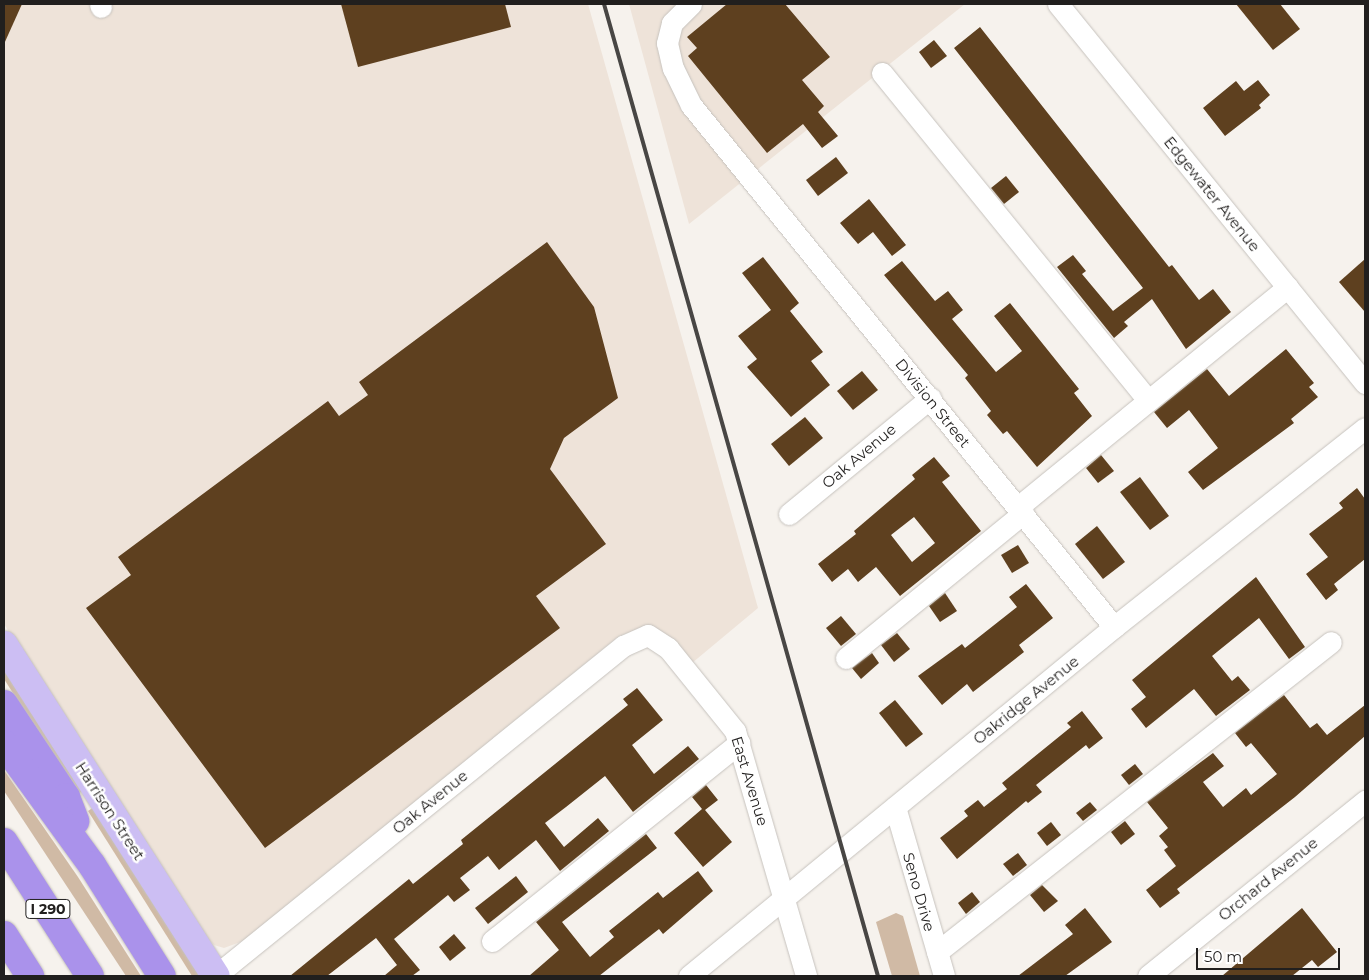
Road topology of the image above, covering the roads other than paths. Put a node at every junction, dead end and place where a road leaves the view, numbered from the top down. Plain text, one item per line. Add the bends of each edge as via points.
1 (691, 4) edge
2 (1058, 4) edge
3 (882, 73) dead end
4 (1288, 287) junction
5 (1365, 383) edge
6 (930, 398) junction
7 (1148, 400) junction
8 (1365, 428) edge
9 (1020, 510) junction
10 (789, 514) dead end
11 (1114, 628) junction
12 (648, 635) joint
13 (1331, 642) dead end
14 (4, 645) edge
15 (846, 658) dead end
16 (4, 704) edge
17 (739, 743) junction
18 (4, 744) edge
19 (1365, 800) edge
20 (894, 807) junction
21 (4, 842) edge
22 (92, 865) junction
23 (785, 899) junction
24 (4, 935) edge
25 (492, 941) dead end
26 (936, 952) junction
27 (4, 965) edge
28 (16, 976) edge
29 (30, 976) edge
30 (90, 976) edge
31 (162, 976) edge
32 (215, 976) edge
33 (689, 976) edge
34 (806, 976) edge
35 (944, 976) edge
36 (1148, 976) edge

1 - 6 street, Division Street via 679,13 668,32 673,68 695,111
2 - 4 street, Edgewater Avenue
3 - 7 street
4 - 5 street, Edgewater Avenue
4 - 7 street
6 - 9 street, Division Street
6 - 10 street, Oak Avenue
7 - 9 street
8 - 11 street, Oakridge Avenue
9 - 11 street, Division Street
9 - 15 street
11 - 20 street, Oakridge Avenue
12 - 17 street, East Avenue via 674,655 728,720
12 - 32 street, Oak Avenue via 623,646
13 - 26 street
14 - 32 main road, Harrison Street
16 - 22 highway via 66,798
17 - 23 street, East Avenue
17 - 25 street
18 - 22 highway
19 - 36 street, Orchard Avenue
20 - 23 street, Oakridge Avenue
20 - 26 street, Seno Drive
21 - 30 highway, I 290
22 - 31 highway
23 - 33 street, Oakridge Avenue
23 - 34 street, East Avenue
24 - 29 highway
26 - 35 street, Seno Drive
27 - 28 highway

